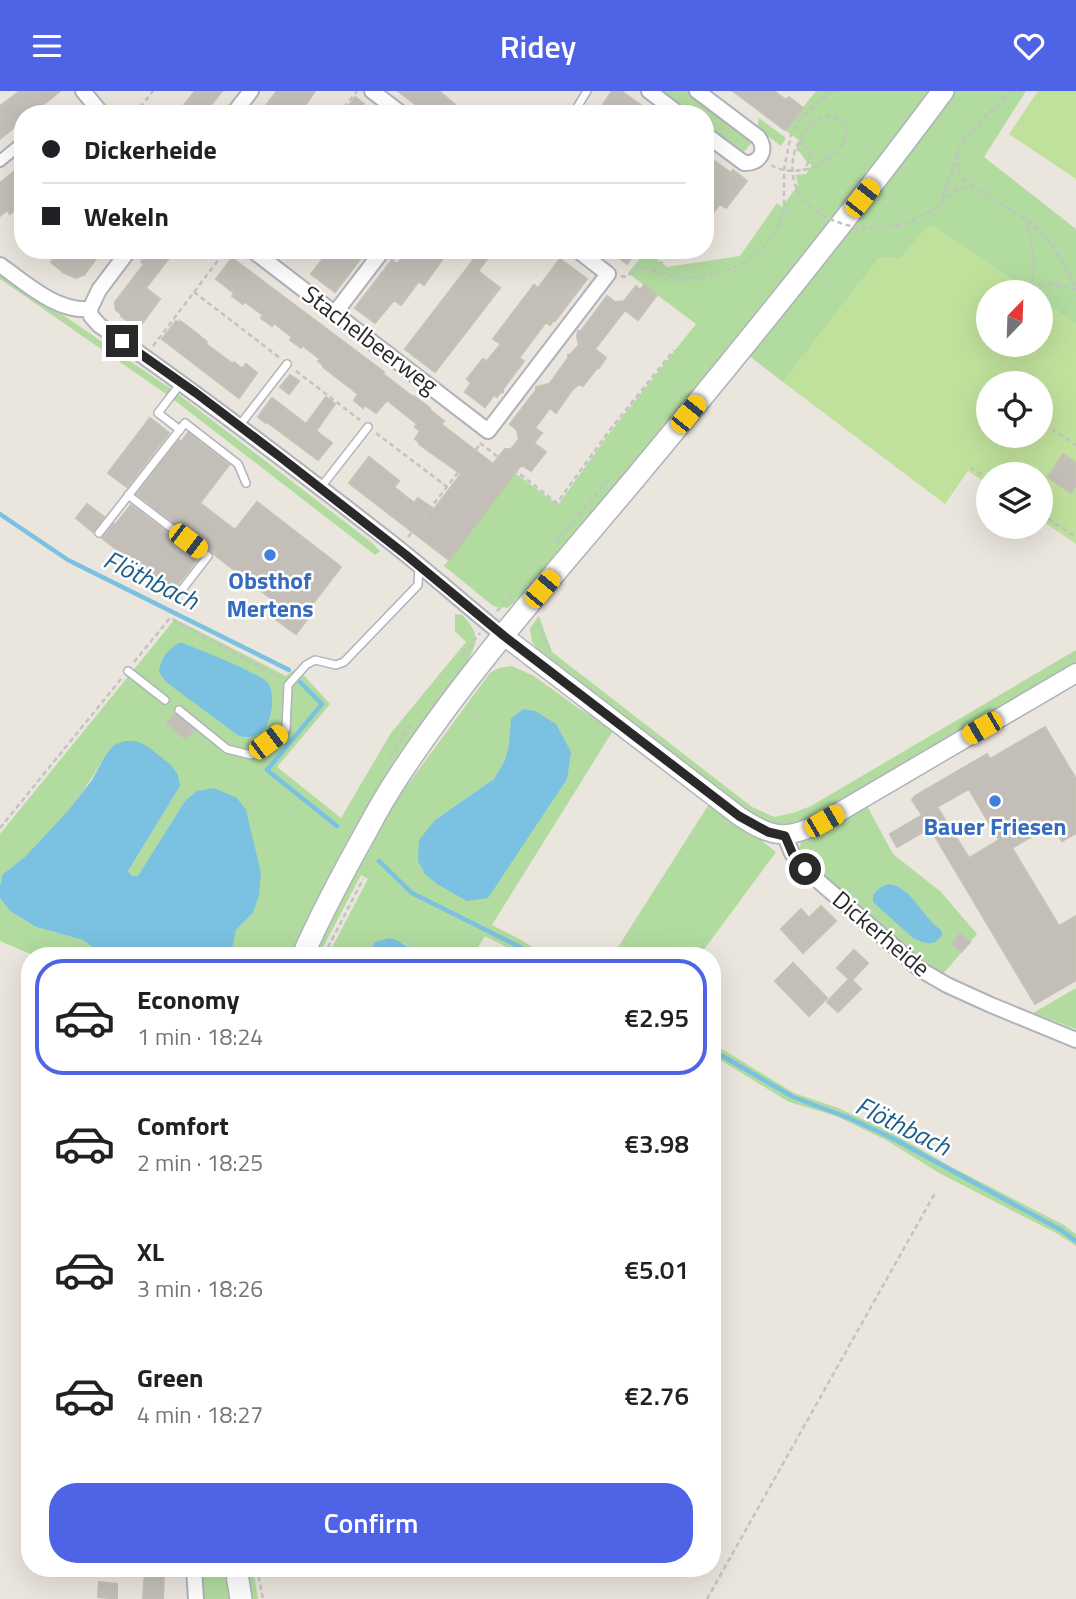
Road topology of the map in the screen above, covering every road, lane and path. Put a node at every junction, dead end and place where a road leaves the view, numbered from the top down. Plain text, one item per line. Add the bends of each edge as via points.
1 (83, 91) edge
2 (153, 91) edge
3 (251, 91) edge
4 (357, 91) edge
5 (372, 91) edge
6 (649, 91) edge
7 (697, 91) edge
8 (832, 91) edge
9 (943, 91) edge
10 (1010, 91) edge
11 (95, 105) edge
12 (142, 105) edge
13 (240, 105) edge
14 (346, 105) edge
15 (390, 105) edge
16 (667, 105) edge
17 (714, 141) edge
18 (798, 142) junction
19 (14, 149) edge
20 (957, 157) junction
21 (0, 161) edge
22 (784, 170) junction
23 (803, 170) junction
24 (973, 187) junction
25 (940, 202) junction
26 (1027, 220) junction
27 (122, 259) edge
28 (219, 259) edge
29 (264, 259) edge
30 (376, 259) edge
31 (589, 259) edge
32 (663, 259) edge
33 (0, 265) edge
34 (653, 271) junction
35 (608, 274) junction
36 (1076, 288) edge
37 (194, 292) junction
38 (90, 309) junction
39 (335, 313) junction
40 (674, 350) dead end
41 (145, 357) junction
42 (287, 364) junction
43 (182, 383) junction
44 (239, 426) junction
45 (368, 427) junction
46 (180, 430) junction
47 (1053, 430) edge
48 (1076, 445) edge
49 (500, 459) junction
50 (970, 467) dead end
51 (492, 470) dead end
52 (976, 471) edge
53 (246, 482) dead end
54 (447, 487) junction
55 (320, 488) junction
56 (128, 495) junction
57 (467, 502) dead end
58 (1053, 522) edge
59 (99, 533) dead end
60 (1076, 537) edge
61 (393, 544) junction
62 (419, 565) junction
63 (181, 591) dead end
64 (511, 596) dead end
65 (496, 629) junction
66 (128, 671) junction
67 (1076, 673) edge
68 (290, 683) junction
69 (165, 700) dead end
70 (179, 710) dead end
71 (0, 828) edge
72 (785, 836) junction
73 (363, 879) dead end
74 (307, 947) edge
75 (328, 947) edge
76 (1076, 1040) edge
77 (935, 1193) dead end
78 (721, 1574) edge
79 (195, 1577) edge
80 (237, 1577) edge
81 (259, 1577) edge
82 (719, 1577) edge
83 (196, 1599) edge
84 (241, 1599) edge
85 (263, 1599) edge
86 (707, 1599) edge

1 - 11 street
2 - 12 path
3 - 13 street
4 - 14 path
5 - 15 street
6 - 16 street
7 - 17 street via 758,137 763,153 756,161 744,163
8 - 22 path via 803,115 791,134
9 - 65 main road via 672,433
10 - 20 path via 968,135
18 - 23 path via 811,154
18 - 23 path via 825,116 846,127 836,154
18 - 25 path, bridge via 792,168 802,199 833,221 862,228 904,225
19 - 21 street
20 - 24 path via 958,173
20 - 25 path
22 - 23 path
22 - 34 path via 783,211 777,228 748,261 703,277 680,278
24 - 25 path via 957,189
24 - 26 path
26 - 36 path via 1051,243
26 - 36 path via 1035,260 1029,288 1045,283
27 - 38 street
28 - 37 path
29 - 39 street, Stachelbeerweg
30 - 39 street
31 - 35 street
32 - 34 path
33 - 38 street via 57,304
34 - 35 path via 639,267 626,277
35 - 39 street, Stachelbeerweg via 488,431
37 - 41 path
37 - 42 path
38 - 41 street via 99,325
40 - 49 path via 557,503
41 - 43 street
42 - 44 lane
42 - 45 path
43 - 44 street
43 - 46 lane via 159,413
44 - 55 street
45 - 54 path
45 - 55 lane
46 - 53 lane via 186,423 238,464
46 - 56 lane
47 - 48 path
49 - 51 path
49 - 54 path via 480,443
50 - 52 path
54 - 57 path
54 - 61 path via 405,542
55 - 61 street
56 - 59 lane
56 - 63 lane via 208,556
58 - 60 path
61 - 62 street
62 - 65 street
62 - 68 lane via 418,585 344,662 312,661
64 - 65 path
65 - 72 street via 739,816
65 - 74 main road via 393,784
66 - 68 path via 170,618
66 - 69 lane
66 - 71 path
67 - 72 street via 824,821
68 - 70 lane via 286,729 251,755 227,749
72 - 76 street, Dickerheide via 800,865 921,970
73 - 75 path
77 - 78 path
79 - 83 street
80 - 84 main road
81 - 85 path
82 - 86 path

